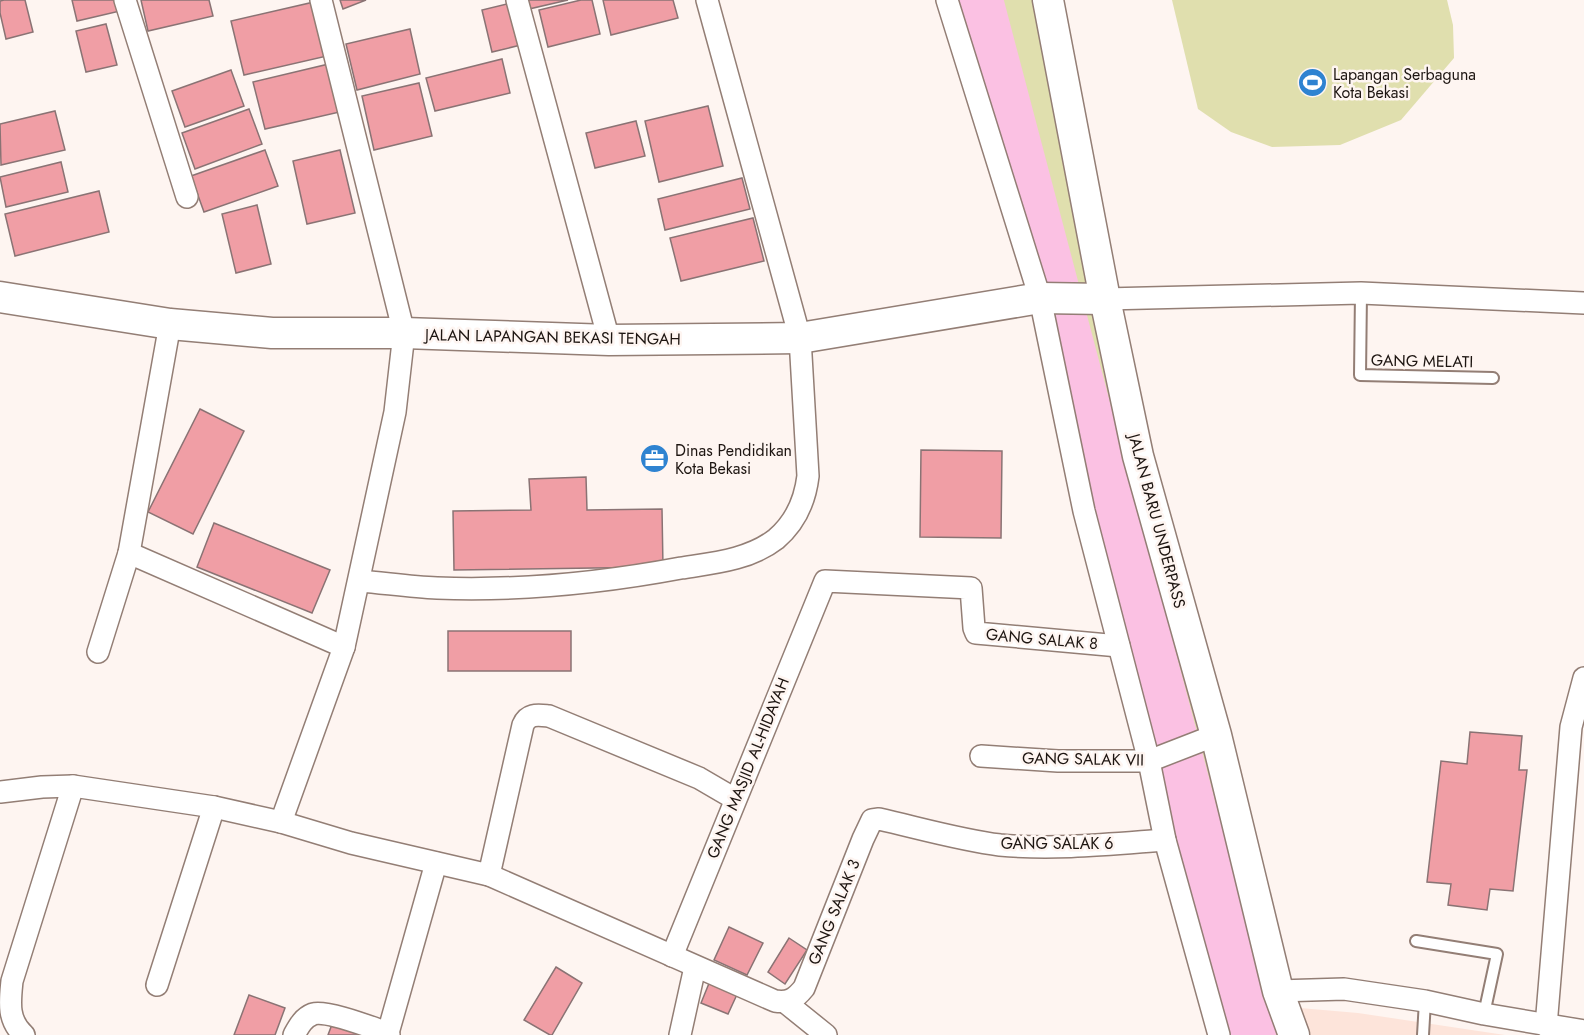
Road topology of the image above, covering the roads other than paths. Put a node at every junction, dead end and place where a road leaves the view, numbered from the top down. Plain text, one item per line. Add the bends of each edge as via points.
1 (125, 0) edge
2 (321, 0) edge
3 (517, 0) edge
4 (707, 0) edge
5 (947, 0) edge
6 (1048, 0) edge
7 (187, 197) dead end
8 (1361, 293) junction
9 (0, 297) edge
10 (1040, 298) junction
11 (1105, 299) junction
12 (1584, 303) edge
13 (170, 324) junction
14 (404, 333) junction
15 (800, 338) junction
16 (609, 340) junction
17 (1493, 378) dead end
18 (129, 553) junction
19 (360, 581) junction
20 (825, 581) joint
21 (1119, 646) junction
22 (344, 647) junction
23 (98, 652) dead end
24 (1584, 678) edge
25 (1207, 739) junction
26 (981, 756) dead end
27 (1156, 759) junction
28 (73, 786) junction
29 (0, 792) edge
30 (735, 799) junction
31 (214, 807) junction
32 (879, 819) joint
33 (281, 822) junction
34 (1166, 840) junction
35 (436, 863) junction
36 (489, 875) junction
37 (1416, 941) dead end
38 (672, 956) junction
39 (695, 967) junction
40 (157, 985) dead end
41 (1278, 991) junction
42 (1425, 1001) junction
43 (785, 1002) junction
44 (1484, 1014) junction
45 (1546, 1026) junction
46 (1584, 1031) edge
47 (388, 1034) edge
48 (24, 1035) edge
49 (294, 1035) edge
50 (680, 1035) edge
51 (826, 1035) edge
52 (1219, 1035) edge
53 (1294, 1035) edge
54 (1423, 1035) edge

1 - 7 street
2 - 14 street
3 - 16 street
4 - 15 street
5 - 10 street
6 - 11 street, JALAN BARU UNDERPASS
8 - 11 street
8 - 12 street
8 - 17 lane, GANG MELATI via 1360,375
9 - 13 street, JALAN LAPANGAN BEKASI TENGAH
10 - 11 street, JALAN LAPANGAN BEKASI TENGAH
10 - 15 street, JALAN LAPANGAN BEKASI TENGAH
10 - 21 street via 1084,511
11 - 25 street, JALAN BARU UNDERPASS via 1138,456
13 - 14 street, JALAN LAPANGAN BEKASI TENGAH via 272,333
13 - 18 street
14 - 16 street, JALAN LAPANGAN BEKASI TENGAH
14 - 19 street via 395,412
15 - 16 street, JALAN LAPANGAN BEKASI TENGAH
15 - 19 street via 806,493 790,524 758,549 738,558 652,574 553,586 436,588
18 - 22 street
18 - 23 street
19 - 22 street
20 - 21 street, GANG SALAK 8 via 971,588 976,633
20 - 30 street, GANG MASJID AL-HIDAYAH
21 - 27 street
22 - 33 street
24 - 45 street via 1571,728
25 - 27 street, GANG SALAK VII
25 - 41 street, JALAN BARU UNDERPASS
26 - 27 street, GANG SALAK VII via 1058,761
27 - 34 street
28 - 29 street
28 - 31 street
28 - 48 street via 12,981 9,1003 14,1027
30 - 36 street via 688,774 549,717 534,715 525,721
30 - 38 street, GANG MASJID AL-HIDAYAH
31 - 33 street
31 - 40 street
32 - 34 street, GANG SALAK 6 via 999,845 1075,847
32 - 43 street, GANG SALAK 3 via 870,823 804,988 793,1000
33 - 35 street
34 - 52 street
35 - 36 street
35 - 47 street
36 - 38 street
37 - 44 lane via 1497,954
38 - 39 street
39 - 43 street
39 - 50 street
41 - 42 street via 1344,989
41 - 53 street, JALAN BARU UNDERPASS
42 - 44 street
42 - 54 lane
43 - 51 street
44 - 45 street
45 - 46 street
47 - 49 street via 334,1016 315,1014 302,1020

